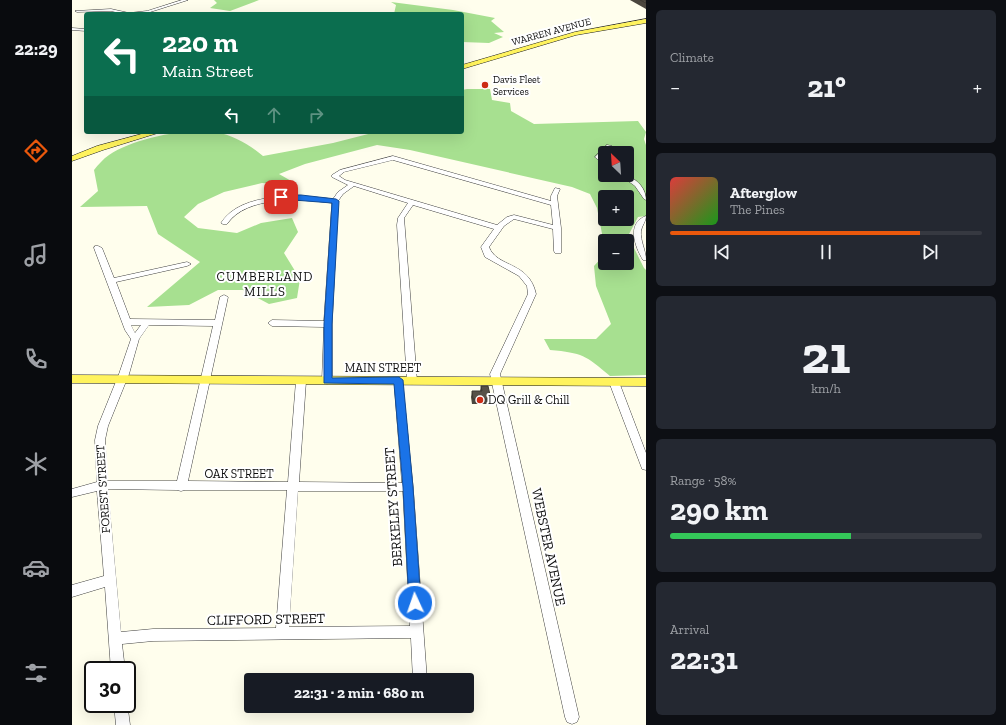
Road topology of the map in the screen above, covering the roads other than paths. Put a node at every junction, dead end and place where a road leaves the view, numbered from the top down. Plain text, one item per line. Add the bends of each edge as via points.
1 (186, 0) edge
2 (75, 11) edge
3 (120, 12) edge
4 (147, 12) edge
5 (646, 21) edge
6 (72, 30) edge
7 (84, 30) edge
8 (464, 66) edge
9 (150, 134) edge
10 (72, 159) edge
11 (634, 182) edge
12 (353, 184) junction
13 (557, 189) dead end
14 (646, 198) edge
15 (336, 201) junction
16 (411, 202) junction
17 (555, 204) junction
18 (646, 218) edge
19 (224, 223) dead end
20 (498, 228) junction
21 (557, 228) junction
22 (98, 248) dead end
23 (558, 251) dead end
24 (646, 258) edge
25 (187, 264) dead end
26 (111, 282) junction
27 (224, 297) dead end
28 (127, 322) junction
29 (147, 322) junction
30 (218, 323) junction
31 (272, 323) dead end
32 (328, 324) junction
33 (135, 339) junction
34 (72, 379) edge
35 (122, 379) junction
36 (206, 380) junction
37 (399, 380) junction
38 (301, 381) junction
39 (327, 381) junction
40 (412, 381) junction
41 (498, 382) junction
42 (614, 382) junction
43 (646, 382) edge
44 (646, 466) edge
45 (102, 485) junction
46 (293, 486) junction
47 (181, 487) junction
48 (408, 487) junction
49 (72, 493) edge
50 (110, 580) junction
51 (72, 590) edge
52 (416, 632) junction
53 (282, 633) junction
54 (116, 638) junction
55 (117, 661) edge
56 (419, 673) edge
57 (122, 713) edge
58 (572, 717) dead end
59 (123, 725) edge

1 - 4 street
2 - 3 street
5 - 8 main road, WARREN AVENUE via 571,35
6 - 7 street
9 - 10 main road
11 - 14 street
12 - 15 street via 340,193
12 - 16 street
12 - 17 street via 334,176 342,171 393,158
13 - 17 street via 554,196
15 - 19 street via 281,197 236,211
15 - 32 street
16 - 20 street
16 - 40 street via 401,218 401,225
17 - 21 street
18 - 24 street via 641,222 638,238
20 - 21 street via 507,219 514,217
20 - 41 street, WEBSTER AVENUE via 486,244 485,251 525,277 532,294 496,370
21 - 23 street
22 - 26 street
25 - 26 street
26 - 28 street
27 - 30 street
28 - 29 street
28 - 33 street
29 - 30 street
29 - 33 street, FOREST STREET
30 - 36 street
31 - 32 street
32 - 39 street
33 - 35 street, FOREST STREET
34 - 35 main road, MAIN STREET
35 - 36 main road, MAIN STREET
35 - 45 street, FOREST STREET via 100,440
36 - 38 main road, MAIN STREET
36 - 47 street
37 - 39 main road, MAIN STREET
37 - 40 main road, MAIN STREET
37 - 48 street, BERKELEY STREET
38 - 39 main road, MAIN STREET
38 - 46 street
40 - 41 main road, MAIN STREET
41 - 42 main road, MAIN STREET
41 - 58 street, WEBSTER AVENUE
42 - 43 main road, MAIN STREET
42 - 44 street
45 - 47 street, OAK STREET
45 - 49 street, OAK STREET
45 - 50 street, FOREST STREET
46 - 47 street, OAK STREET
46 - 48 street, OAK STREET
46 - 53 street
48 - 52 street, BERKELEY STREET
50 - 51 street
50 - 54 street, FOREST STREET
52 - 53 street, CLIFFORD STREET
52 - 56 street, BERKELEY STREET
53 - 54 street, CLIFFORD STREET
54 - 55 street, FOREST STREET
57 - 59 street

